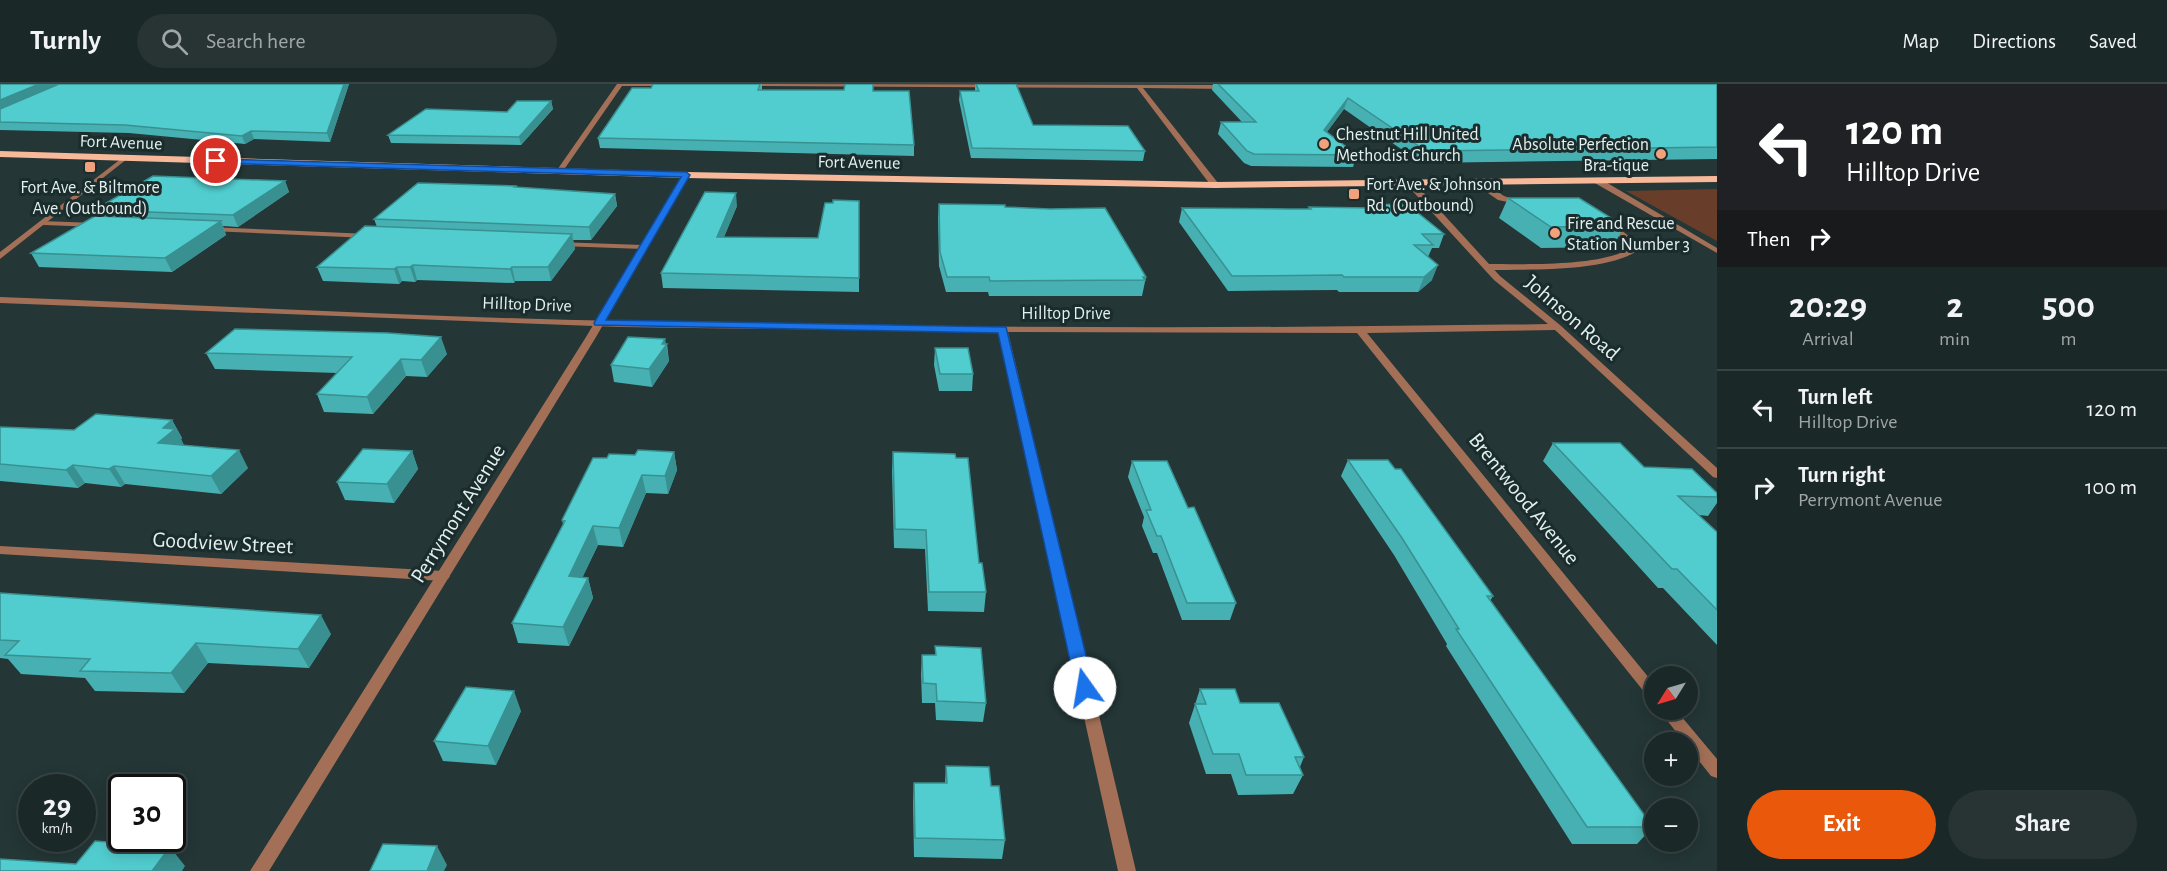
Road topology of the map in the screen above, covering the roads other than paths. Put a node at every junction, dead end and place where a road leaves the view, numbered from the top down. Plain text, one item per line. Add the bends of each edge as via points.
1 (620, 84) edge
2 (679, 84) edge
3 (737, 84) edge
4 (808, 84) edge
5 (1138, 85) edge
6 (1238, 87) edge
7 (0, 154) edge
8 (124, 159) junction
9 (561, 170) junction
10 (686, 175) junction
11 (1717, 179) edge
12 (1596, 180) junction
13 (1478, 182) junction
14 (1410, 183) junction
15 (1215, 185) junction
16 (1529, 204) edge
17 (1599, 218) edge
18 (44, 223) junction
19 (109, 225) edge
20 (204, 229) edge
21 (383, 237) edge
22 (550, 243) edge
23 (643, 247) junction
24 (1717, 250) edge
25 (0, 256) edge
26 (1488, 267) junction
27 (0, 300) edge
28 (599, 323) junction
29 (1557, 327) junction
30 (1003, 329) junction
31 (1360, 330) junction
32 (1717, 474) edge
33 (0, 550) edge
34 (443, 576) junction
35 (1644, 682) edge
36 (1675, 720) edge
37 (1717, 771) edge
38 (259, 871) edge
39 (1127, 871) edge

1 - 2 street
1 - 9 street
3 - 4 street
4 - 5 street
5 - 6 street
5 - 15 street
7 - 8 main road, Fort Avenue
8 - 9 main road, Fort Avenue
8 - 18 street
9 - 10 main road, Fort Avenue
10 - 15 main road, Fort Avenue
10 - 23 street, Perrymont Avenue
11 - 12 main road, Fort Avenue
12 - 13 main road, Fort Avenue
12 - 24 street
13 - 14 main road, Fort Avenue
13 - 16 street via 1507,200
14 - 15 main road, Fort Avenue
14 - 26 street, Johnson Road
17 - 26 street via 1637,247 1634,252 1587,262
18 - 19 street
18 - 25 street
20 - 21 street
22 - 23 street
23 - 28 street, Perrymont Avenue
26 - 29 street, Johnson Road
27 - 28 street, Hilltop Drive
28 - 30 street, Hilltop Drive
28 - 34 street, Perrymont Avenue
29 - 31 street, Hilltop Drive
29 - 32 street, Johnson Road
30 - 31 street, Hilltop Drive
30 - 39 street
31 - 35 street, Brentwood Avenue
33 - 34 street, Goodview Street
34 - 38 street, Perrymont Avenue
36 - 37 street

